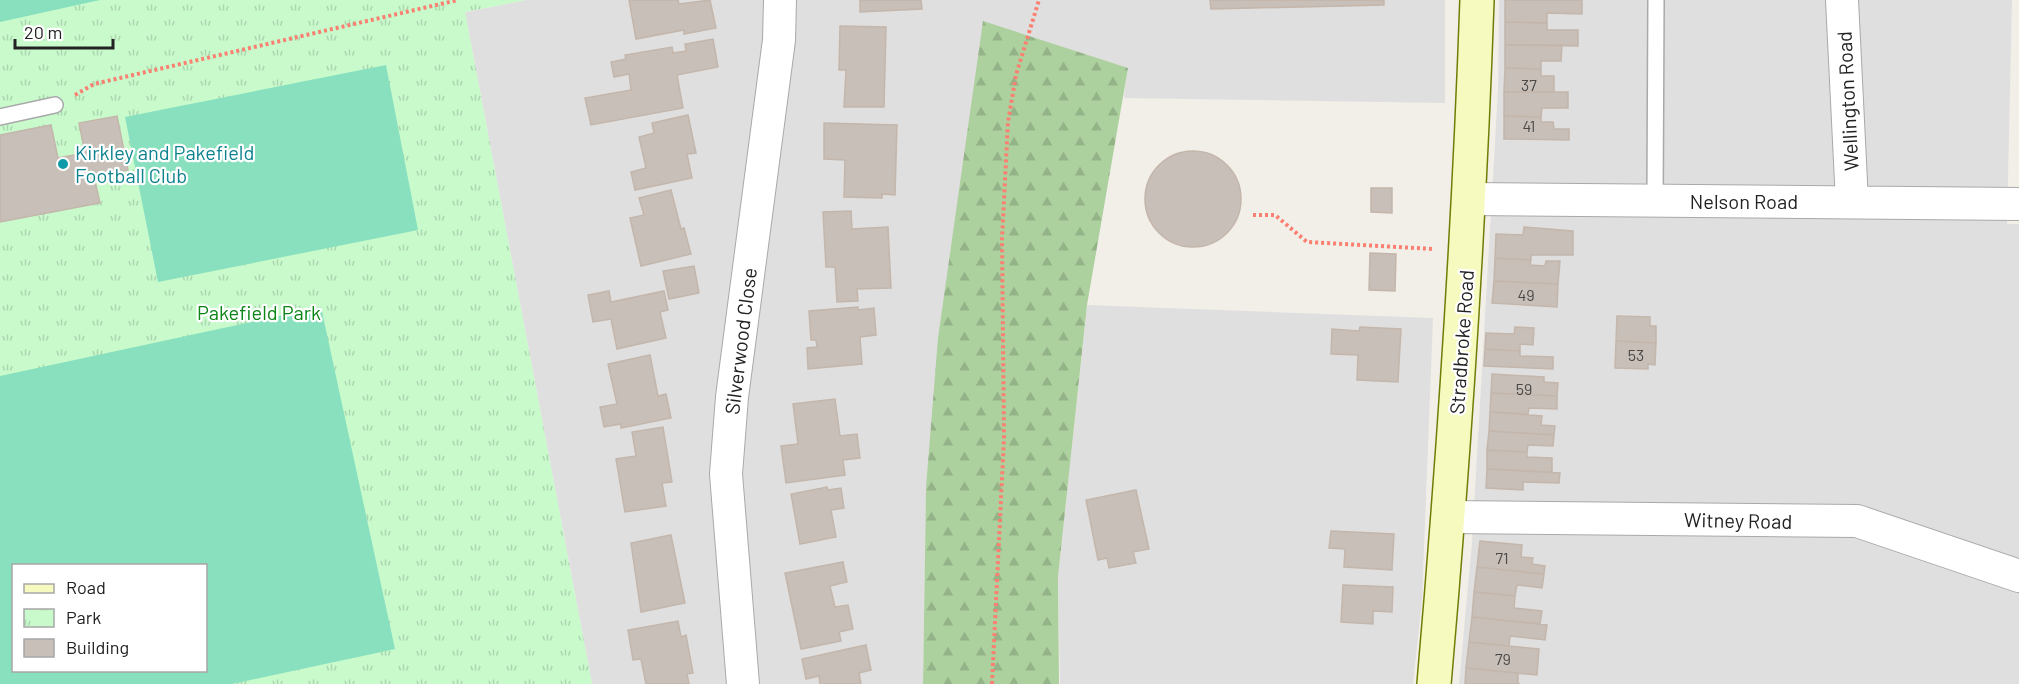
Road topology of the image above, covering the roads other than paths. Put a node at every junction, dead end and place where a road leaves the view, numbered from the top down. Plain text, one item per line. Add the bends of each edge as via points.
1 (780, 0) edge
2 (1477, 0) edge
3 (1656, 0) edge
4 (1842, 0) edge
5 (55, 105) dead end
6 (0, 117) edge
7 (1470, 199) junction
8 (1655, 201) junction
9 (1851, 202) junction
10 (2019, 204) edge
11 (1449, 517) junction
12 (2019, 576) edge
13 (743, 684) edge
14 (1434, 684) edge

1 - 13 street, Silverwood Close via 779,40 732,397 726,474
2 - 7 main road, Stradbroke Road
3 - 8 lane
4 - 9 street, Wellington Road
5 - 6 lane
7 - 8 street, Nelson Road
7 - 11 main road, Stradbroke Road
8 - 9 street, Nelson Road
9 - 10 street, Nelson Road
11 - 12 street, Witney Road via 1857,521
11 - 14 main road, Stradbroke Road

